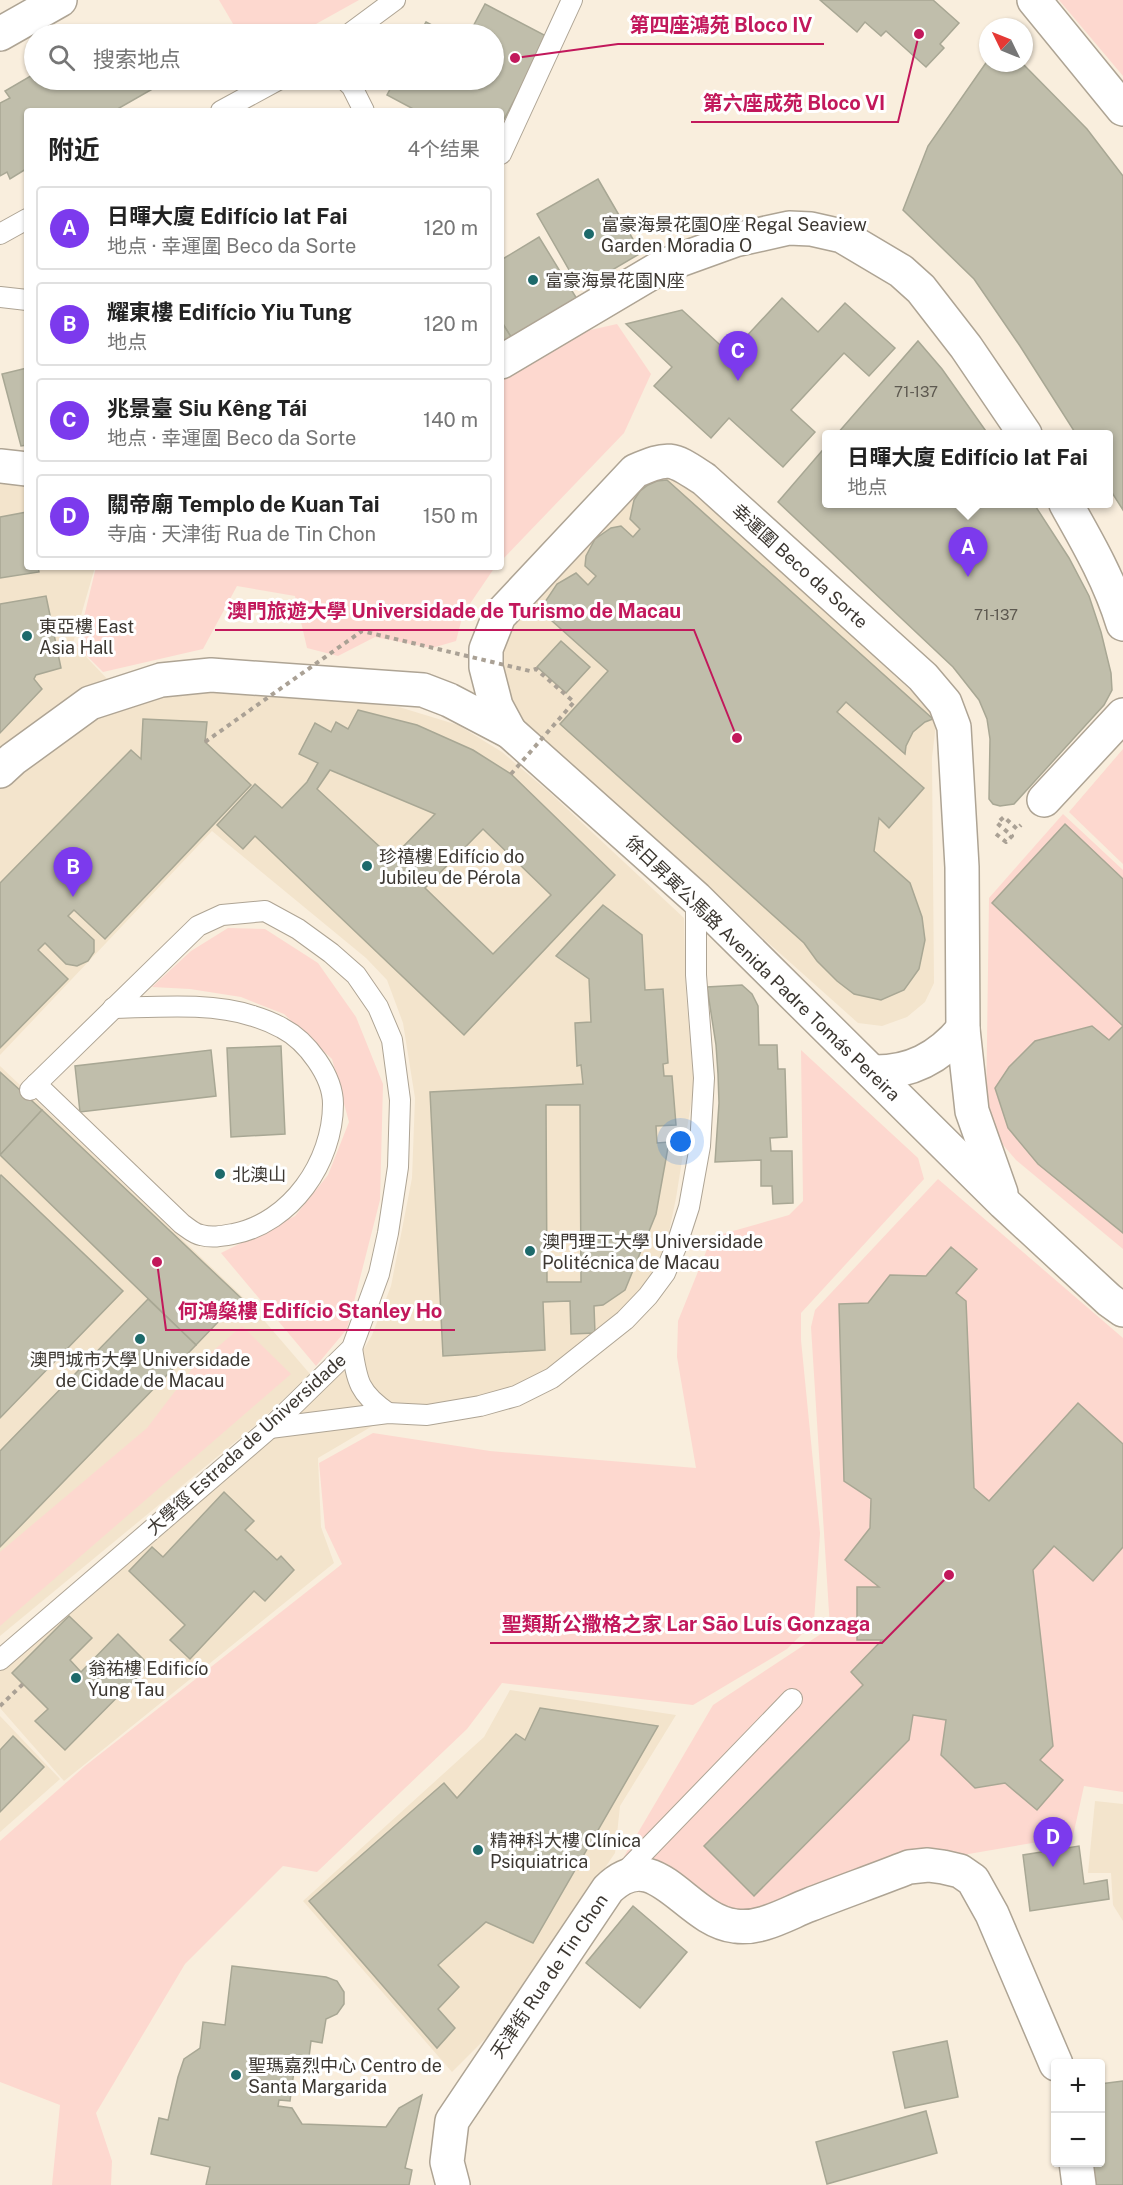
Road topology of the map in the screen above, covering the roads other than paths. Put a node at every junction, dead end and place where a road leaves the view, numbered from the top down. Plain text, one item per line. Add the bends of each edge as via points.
1 (60, 0) edge
2 (395, 0) edge
3 (572, 0) edge
4 (1034, 0) edge
5 (363, 24) edge
6 (0, 34) edge
7 (260, 90) edge
8 (353, 90) edge
9 (227, 108) edge
10 (362, 108) edge
11 (1123, 109) edge
12 (504, 147) edge
13 (24, 221) edge
14 (0, 234) edge
15 (0, 297) edge
16 (24, 300) edge
17 (504, 360) edge
18 (1022, 430) edge
19 (0, 466) edge
20 (24, 469) edge
21 (1068, 508) edge
22 (1123, 624) edge
23 (1123, 715) edge
24 (510, 732) junction
25 (0, 771) edge
26 (1044, 800) dead end
27 (696, 898) junction
28 (113, 1008) junction
29 (963, 1029) junction
30 (872, 1072) junction
31 (1005, 1203) junction
32 (1123, 1310) edge
33 (352, 1348) junction
34 (388, 1413) junction
35 (270, 1428) junction
36 (0, 1660) edge
37 (792, 1699) dead end
38 (656, 1840) junction
39 (617, 1881) junction
40 (665, 1883) junction
41 (1054, 2059) edge
42 (1077, 2167) edge
43 (453, 2185) edge
44 (1079, 2185) edge

1 - 6 street
2 - 5 lane
3 - 12 lane
4 - 11 street
7 - 9 lane
8 - 10 lane
13 - 14 lane
15 - 16 lane
17 - 18 street via 663,266 735,240 789,228 811,229 842,236 901,271 921,289 959,337
19 - 20 street
21 - 22 street via 1094,553
23 - 26 street
24 - 25 street, 徐日昇寅公馬路 Avenida Padre Tomás Pereira via 423,690 211,675 161,680 90,703 23,739
24 - 27 street, 徐日昇寅公馬路 Avenida Padre Tomás Pereira
24 - 29 street, 幸運圍 Beco da Sorte via 496,706 486,667 486,649 500,616 635,471 664,460 678,462 713,487 923,677 945,703 954,727 962,867
27 - 30 street, 徐日昇寅公馬路 Avenida Padre Tomás Pereira
27 - 34 lane via 696,975 704,1078 700,1146 688,1207 665,1273 625,1320 552,1378 516,1396 480,1406 427,1415
28 - 28 lane, 大學徑 Estrada de Universidade via 33,1087 182,1224 199,1235 217,1237 245,1232 279,1214 299,1194 328,1144 333,1103 327,1076 302,1042 283,1028 250,1015 197,1006
28 - 33 lane, 大學徑 Estrada de Universidade via 198,926 222,915 265,911 298,929 356,975 378,1007 392,1040 400,1100 398,1167 388,1233 379,1274
29 - 30 street via 948,1047 925,1060 893,1072
29 - 31 street, 幸運圍 Beco da Sorte via 972,1111
30 - 31 street, 徐日昇寅公馬路 Avenida Padre Tomás Pereira
31 - 32 street, 徐日昇寅公馬路 Avenida Padre Tomás Pereira
33 - 34 lane via 356,1377 370,1400
33 - 35 lane, 大學徑 Estrada de Universidade
34 - 35 lane
35 - 36 lane, 大學徑 Estrada de Universidade
37 - 38 lane
38 - 39 lane
38 - 40 lane via 653,1853
39 - 40 street, 天津街 Rua de Tin Chon via 641,1873
39 - 43 street, 天津街 Rua de Tin Chon via 452,2121 447,2162
40 - 41 street, 天津街 Rua de Tin Chon via 710,1919 749,1926 909,1867 928,1865 960,1871 973,1880 992,1914
42 - 44 street

